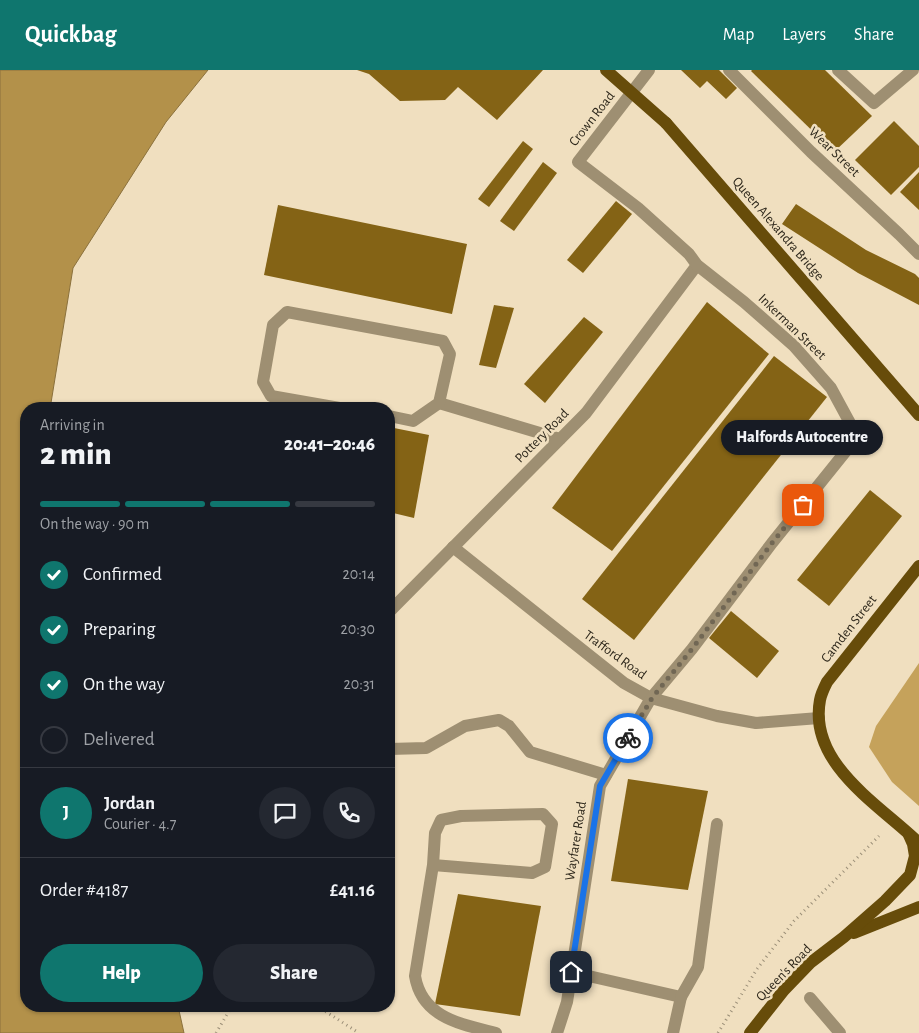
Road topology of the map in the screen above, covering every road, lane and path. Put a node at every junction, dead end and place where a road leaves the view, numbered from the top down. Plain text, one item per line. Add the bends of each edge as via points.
1 (606, 70) edge
2 (649, 70) edge
3 (838, 70) edge
4 (913, 70) edge
5 (737, 73) edge
6 (578, 162) joint
7 (919, 254) edge
8 (698, 265) junction
9 (305, 402) edge
10 (439, 403) junction
11 (919, 415) edge
12 (395, 417) edge
13 (560, 439) junction
14 (453, 547) junction
15 (919, 566) edge
16 (395, 606) edge
17 (692, 649) joint
18 (652, 698) junction
19 (819, 718) junction
20 (395, 749) edge
21 (606, 776) junction
22 (717, 824) dead end
23 (906, 830) junction
24 (879, 836) dead end
25 (919, 843) edge
26 (433, 866) junction
27 (919, 907) edge
28 (844, 937) junction
29 (571, 972) junction
30 (681, 997) junction
31 (810, 998) dead end
32 (228, 1012) edge
33 (327, 1012) edge
34 (216, 1033) edge
35 (360, 1033) edge
36 (496, 1033) edge
37 (557, 1033) edge
38 (673, 1033) edge
39 (718, 1033) edge
40 (750, 1033) edge
41 (840, 1033) edge

1 - 11 main road, Queen Alexandra Bridge, bridge via 666,123
2 - 6 street, Crown Road
3 - 4 street via 874,103
5 - 7 street, Wear Street via 811,152
6 - 8 street, Inkerman Street via 638,208
8 - 13 street, Pottery Road via 586,413
8 - 17 street, Inkerman Street via 794,346 831,388 850,423 846,451
9 - 10 street via 271,396 263,382 272,325 287,312 443,341 450,354
10 - 12 street via 413,421
10 - 13 street
13 - 14 street, Pottery Road
14 - 16 street, Pottery Road
14 - 18 street, Trafford Road via 624,683
15 - 19 main road, Camden Street via 827,682 820,699
17 - 18 street, Wayfarer Road
18 - 19 street, Trafford Road via 756,723
18 - 21 street, Wayfarer Road
19 - 23 main road via 831,757 845,776
20 - 21 street via 426,748 465,726 498,720 509,726 530,752
21 - 29 street, Wayfarer Road via 600,786
22 - 30 street via 698,967
23 - 25 main road
23 - 28 main road via 915,856 910,875
24 - 39 path via 794,921 757,969
26 - 26 street via 435,833 441,820 461,816 543,814 552,824 545,867 532,873
26 - 36 street via 415,976 417,989 423,1000 449,1019
27 - 28 main road
28 - 40 main road, Queen's Road via 810,963
29 - 30 street
29 - 37 street, Wayfarer Road via 567,1002
30 - 38 street
31 - 41 street
32 - 34 path
33 - 35 path

